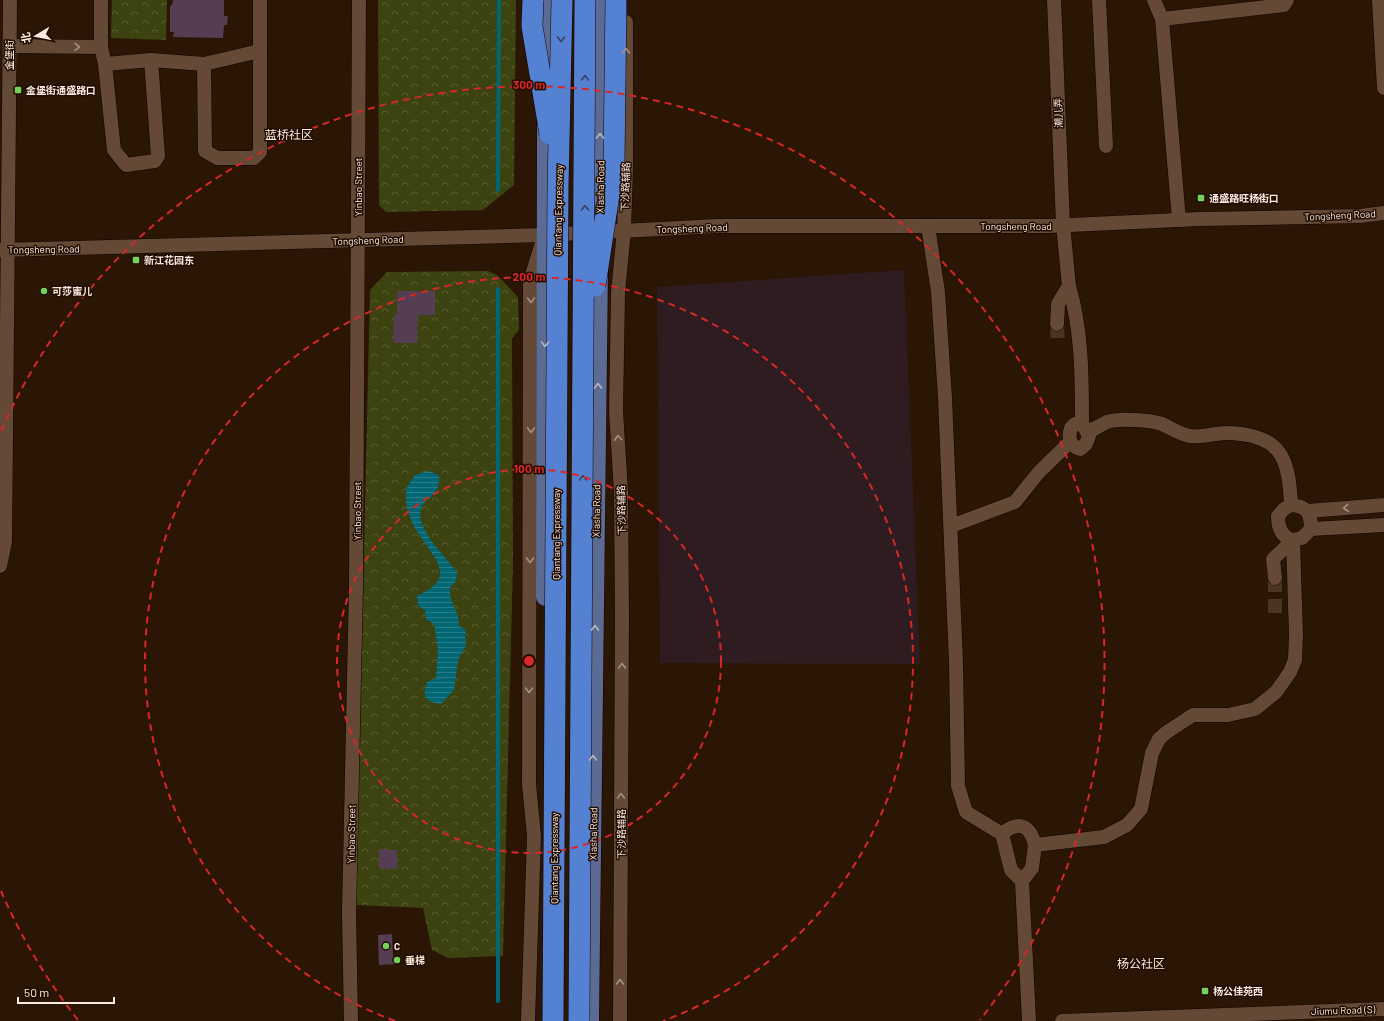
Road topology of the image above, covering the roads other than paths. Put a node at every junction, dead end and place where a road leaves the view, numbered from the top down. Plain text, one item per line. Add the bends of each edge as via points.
1 (10, 0) edge
2 (101, 0) edge
3 (260, 0) edge
4 (359, 0) edge
5 (526, 0) edge
6 (533, 0) edge
7 (547, 0) edge
8 (562, 0) edge
9 (585, 0) edge
10 (602, 0) edge
11 (616, 0) edge
12 (626, 0) edge
13 (1054, 0) edge
14 (1099, 0) edge
15 (1154, 0) edge
16 (1287, 0) edge
17 (1379, 0) edge
18 (1162, 19) junction
19 (10, 46) junction
20 (101, 47) junction
21 (260, 51) junction
22 (151, 60) junction
23 (105, 64) junction
24 (204, 64) junction
25 (1384, 88) edge
26 (546, 123) junction
27 (1106, 146) dead end
28 (558, 187) junction
29 (1384, 213) edge
30 (1179, 220) junction
31 (928, 226) junction
32 (1063, 226) junction
33 (624, 230) junction
34 (599, 231) junction
35 (544, 235) junction
36 (358, 240) junction
37 (4, 250) edge
38 (1069, 286) junction
39 (1057, 324) tunnel mouth
40 (584, 356) junction
41 (1085, 427) junction
42 (1291, 505) junction
43 (1384, 505) edge
44 (1308, 511) junction
45 (1384, 525) edge
46 (951, 526) junction
47 (1311, 529) junction
48 (1293, 540) junction
49 (0, 566) edge
50 (1274, 578) tunnel mouth
51 (1002, 834) junction
52 (1035, 845) junction
53 (1022, 881) junction
54 (1384, 1009) edge
55 (351, 1021) edge
56 (528, 1021) edge
57 (546, 1021) edge
58 (553, 1021) edge
59 (579, 1021) edge
60 (590, 1021) edge
61 (620, 1021) edge
62 (1029, 1021) edge
63 (1062, 1021) edge

1 - 19 street, 金堡街
2 - 20 street
3 - 21 street
4 - 36 street, Yinbao Street
5 - 26 street via 526,19
6 - 28 highway, bridge via 532,26
7 - 26 main road
8 -> 28 highway, Qiantang Expressway, bridge
40 -> 9 highway, bridge
34 -> 10 main road, Xiasha Road
11 - 40 highway, bridge via 614,162
33 -> 12 street, 下沙路辅路
13 - 32 street, 潮儿弄
14 - 27 street
15 - 18 street
16 - 18 street via 1284,5
17 - 25 street
18 - 30 street
19 -> 20 street
19 - 37 street, 金堡街
20 - 23 street
21 - 24 street
21 - 24 street via 260,152 254,158 217,158 205,151
22 - 23 street
22 - 23 street via 158,156 154,161 126,165 114,150
22 - 24 street
26 - 35 main road
28 - 58 highway, Qiantang Expressway, bridge
29 - 30 street, Tongsheng Road via 1360,216
30 - 32 street, Tongsheng Road
31 - 32 street, Tongsheng Road
31 - 33 street, Tongsheng Road via 717,226
31 - 46 street via 938,292
32 - 38 street, 潮儿弄
33 - 34 street, Tongsheng Road
61 -> 33 street, 下沙路辅路 via 622,576 621,492 616,411 618,293
34 - 35 street, Tongsheng Road
60 -> 34 main road, Xiasha Road
35 - 36 street, Tongsheng Road
35 -> 56 street via 530,281 529,784 534,836
35 -> 57 main road
36 - 37 street, Tongsheng Road
36 - 55 street, Yinbao Street via 356,586 349,913
37 - 49 street, 金堡街 via 5,542
38 - 39 street via 1058,304
38 - 41 street, 潮儿弄 via 1077,314
59 -> 40 highway, bridge
41 - 42 street via 1121,420 1150,421 1190,436 1226,433 1256,436 1270,443 1287,465
41 - 46 street via 1075,424 1071,428 1070,442 1039,472 1015,502
42 - 44 street
42 - 48 street via 1278,516 1278,522 1283,534
43 -> 44 street
44 - 47 street
45 - 47 street
46 - 51 street via 958,786 966,812
47 - 48 street via 1302,538
48 - 50 street via 1273,559
48 - 52 street via 1295,660 1276,692 1255,709 1228,715 1193,715 1159,739 1152,754 1141,808 1127,825 1104,837
51 - 52 street via 1010,827 1028,828
51 - 53 street via 1011,870
52 - 53 street via 1032,868
53 - 62 street
54 - 63 street, Jiumu Road (S)

